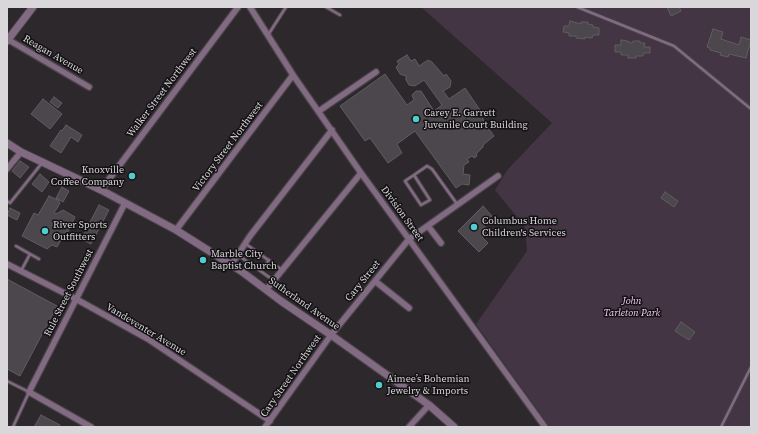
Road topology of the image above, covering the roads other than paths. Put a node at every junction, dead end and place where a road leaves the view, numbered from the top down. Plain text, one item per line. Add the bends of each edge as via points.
1 (33, 7) edge
2 (238, 7) edge
3 (250, 7) edge
4 (286, 7) edge
5 (326, 7) edge
6 (577, 7) edge
7 (340, 15) dead end
8 (268, 36) junction
9 (7, 40) edge
10 (376, 72) dead end
11 (293, 75) junction
12 (89, 87) dead end
13 (751, 110) edge
14 (319, 111) junction
15 (332, 130) junction
16 (7, 143) edge
17 (21, 152) junction
18 (43, 162) junction
19 (7, 169) edge
20 (361, 173) junction
21 (414, 175) junction
22 (498, 176) dead end
23 (101, 190) junction
24 (7, 201) edge
25 (125, 203) junction
26 (457, 204) junction
27 (428, 226) junction
28 (176, 230) junction
29 (409, 239) junction
30 (441, 243) dead end
31 (245, 244) junction
32 (16, 246) dead end
33 (30, 254) junction
34 (238, 255) junction
35 (39, 259) dead end
36 (268, 260) junction
37 (7, 264) edge
38 (231, 265) junction
39 (21, 271) junction
40 (283, 271) junction
41 (260, 272) junction
42 (274, 281) junction
43 (374, 281) junction
44 (266, 290) junction
45 (76, 299) junction
46 (409, 308) dead end
47 (331, 335) junction
48 (751, 367) edge
49 (7, 381) edge
50 (28, 392) junction
51 (429, 406) junction
52 (270, 421) junction
53 (82, 425) edge
54 (13, 427) edge
55 (91, 427) edge
56 (265, 427) edge
57 (409, 427) edge
58 (454, 427) edge
59 (545, 427) edge
60 (721, 427) edge

1 - 9 street
2 - 23 street, Walker Street Northwest
3 - 8 street, Division Street
4 - 8 lane
5 - 7 lane
6 - 13 lane via 674,46
8 - 11 street, Division Street
9 - 12 street, Reagan Avenue
10 - 14 street
11 - 14 street, Division Street
11 - 28 street, Victory Street Northwest
14 - 15 street, Division Street
15 - 20 street, Division Street
15 - 31 street
16 - 17 street, Sutherland Avenue
17 - 18 street, Sutherland Avenue
17 - 19 street
18 - 23 street, Sutherland Avenue
18 - 24 lane via 10,203
20 - 29 street, Division Street
20 - 40 street
21 - 21 lane via 405,181 421,205 430,200
21 - 26 lane via 426,166 432,168
22 - 26 street, Cary Street
23 - 25 street, Sutherland Avenue
25 - 28 street, Sutherland Avenue
25 - 45 street, Rule Street Southwest
26 - 27 street, Cary Street
27 - 29 street, Cary Street
27 - 30 street
28 - 38 street, Sutherland Avenue
29 - 43 street, Cary Street
29 - 59 street, Division Street
31 - 34 street
31 - 36 lane
32 - 33 lane
33 - 35 lane
33 - 39 lane
34 - 38 street
34 - 41 lane
36 - 40 lane
36 - 41 lane
37 - 39 street, Vandeventer Avenue
38 - 44 street, Sutherland Avenue
39 - 45 street, Vandeventer Avenue
40 - 42 street
41 - 42 lane
42 - 44 street
43 - 46 street
43 - 47 street, Cary Street
44 - 47 street, Sutherland Avenue
45 - 50 street, Rule Street Southwest
45 - 52 street, Vandeventer Avenue via 148,339
47 - 51 street, Sutherland Avenue
47 - 52 street, Cary Street Northwest
48 - 60 lane
49 - 50 lane
50 - 53 street
50 - 54 lane
51 - 57 street
51 - 58 street, Sutherland Avenue
52 - 56 street, Cary Street Northwest
53 - 55 street

